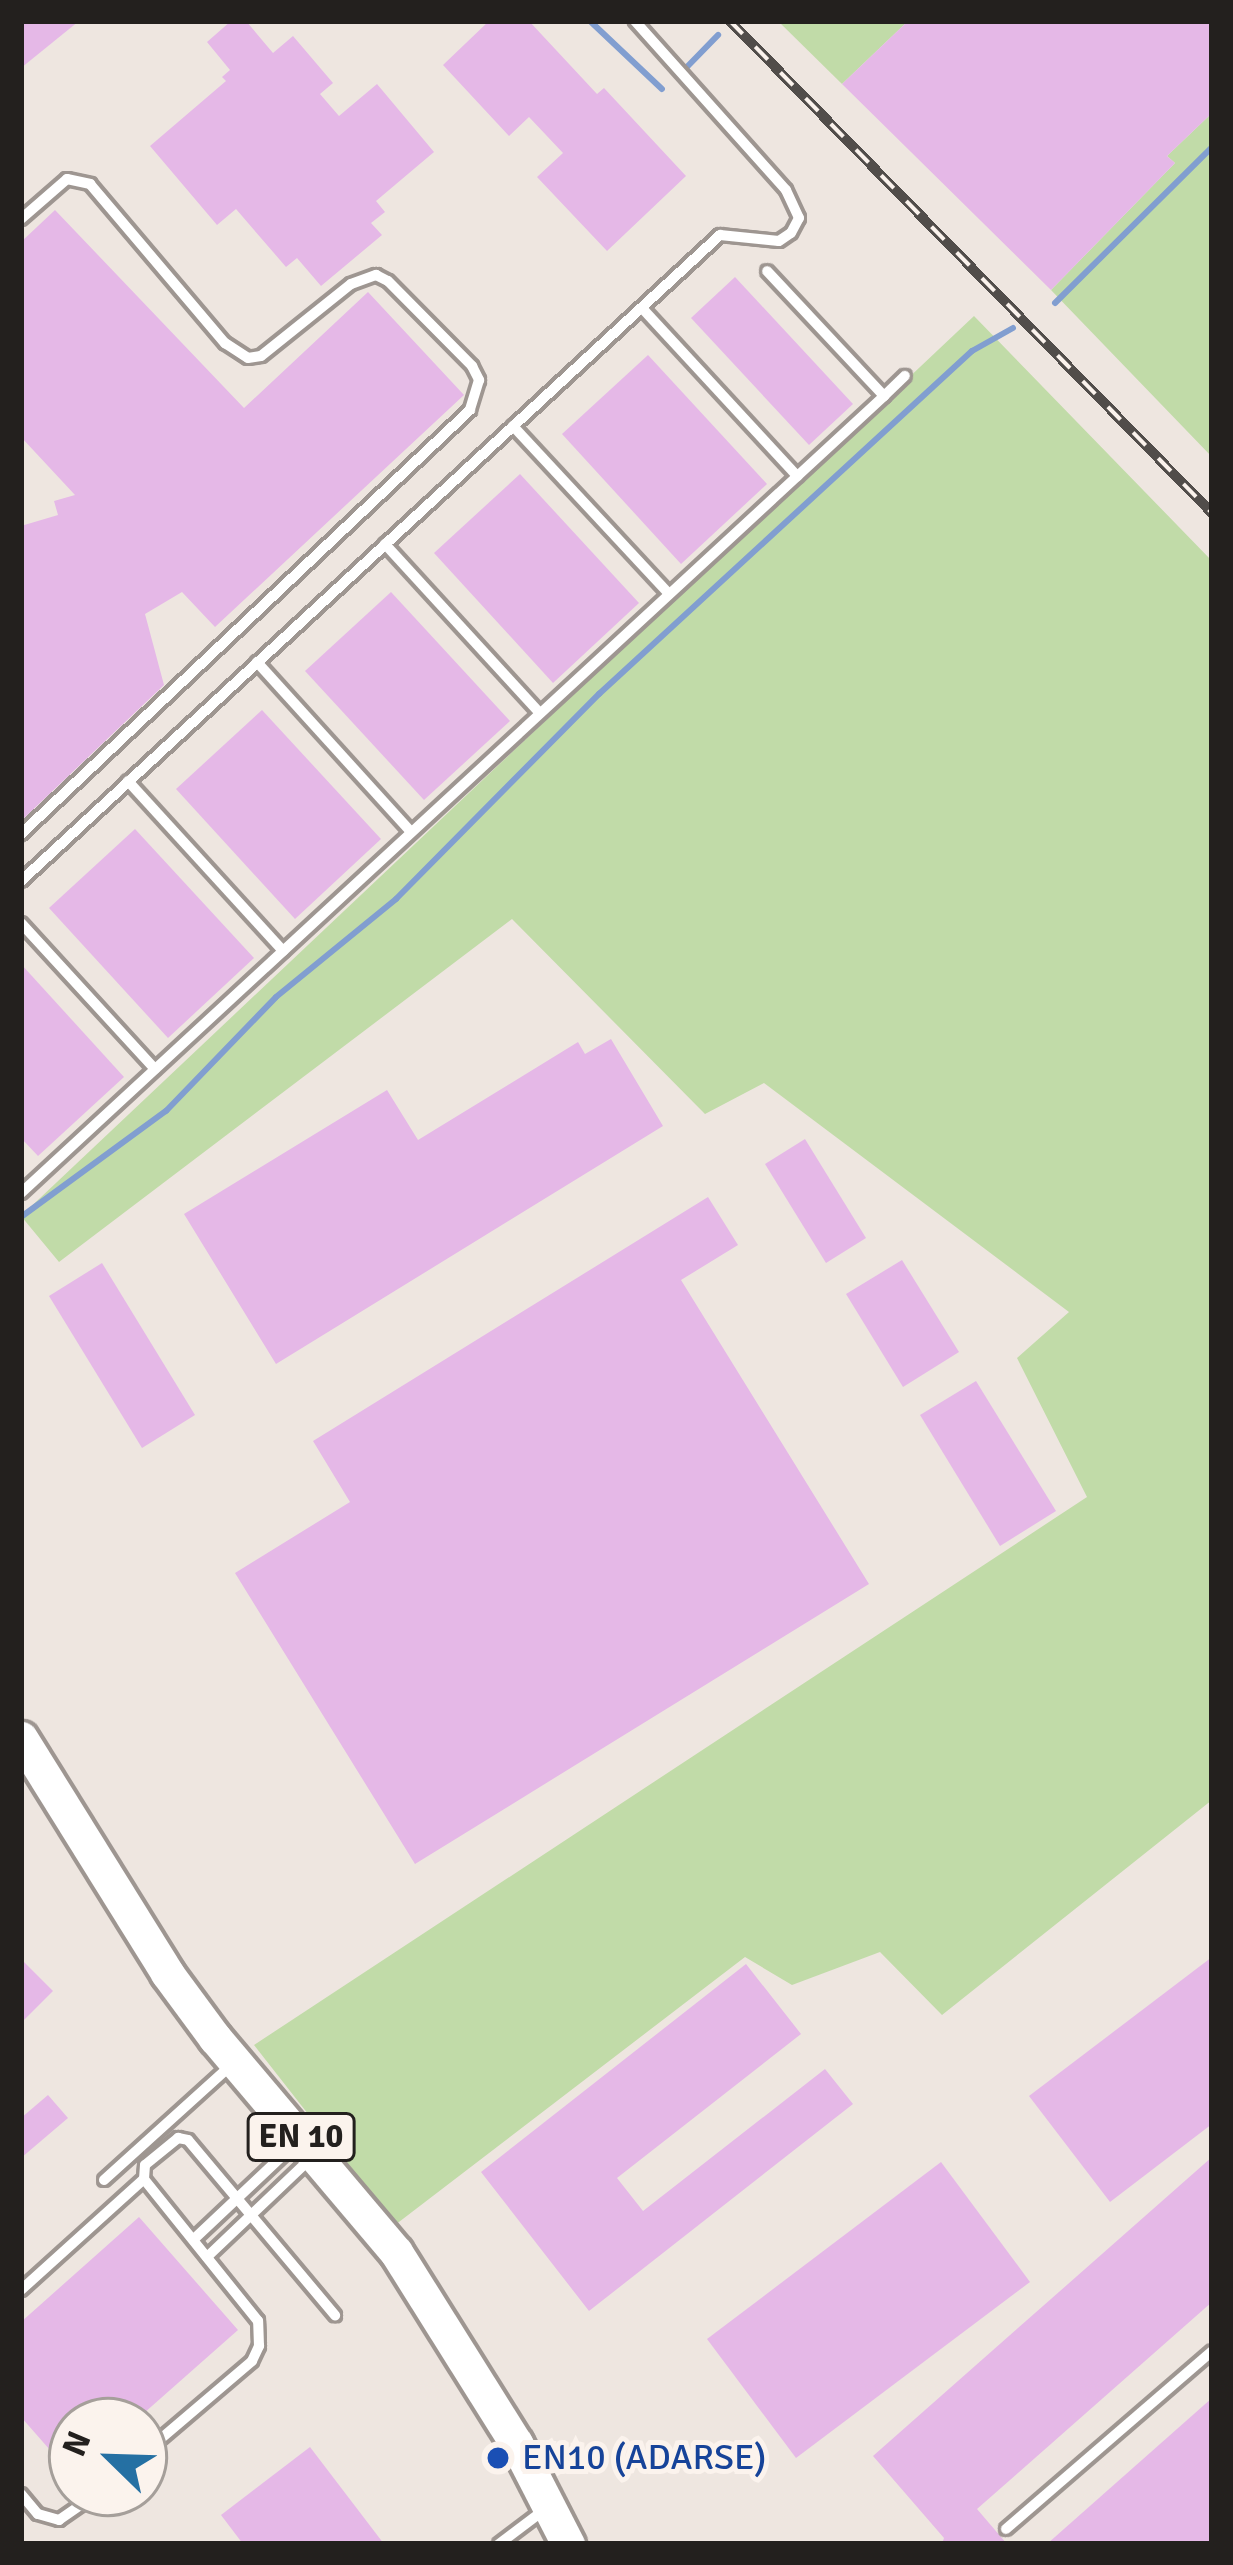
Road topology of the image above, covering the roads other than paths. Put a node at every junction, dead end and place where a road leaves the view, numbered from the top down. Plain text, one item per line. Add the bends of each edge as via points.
1 (635, 21) edge
2 (21, 219) edge
3 (767, 271) dead end
4 (642, 308) junction
5 (905, 376) dead end
6 (884, 396) junction
7 (513, 426) junction
8 (796, 476) junction
9 (385, 544) junction
10 (669, 594) junction
11 (257, 662) junction
12 (540, 713) junction
13 (128, 781) junction
14 (411, 832) junction
15 (21, 834) edge
16 (21, 880) edge
17 (21, 923) edge
18 (283, 951) junction
19 (155, 1069) junction
20 (21, 1192) edge
21 (21, 1738) edge
22 (235, 2062) junction
23 (308, 2145) junction
24 (144, 2179) junction
25 (104, 2180) dead end
26 (237, 2200) junction
27 (250, 2216) junction
28 (194, 2240) junction
29 (207, 2257) junction
30 (21, 2290) edge
31 (335, 2315) dead end
32 (1212, 2351) edge
33 (168, 2433) edge
34 (21, 2494) edge
35 (550, 2505) junction
36 (48, 2517) edge
37 (1006, 2529) dead end
38 (500, 2544) edge
39 (568, 2544) edge

1 - 4 lane via 746,142 800,218 779,241 720,235
2 - 15 lane via 67,179 90,184 225,343 248,358 351,284 376,275 478,380 470,410
3 - 6 lane
4 - 7 lane
4 - 8 lane
5 - 6 lane
6 - 8 lane
7 - 9 lane
7 - 10 lane
8 - 10 lane
9 - 11 lane
9 - 12 lane
10 - 12 lane
11 - 13 lane
11 - 14 lane
12 - 14 lane
13 - 16 lane
13 - 18 lane
14 - 18 lane
17 - 19 lane
18 - 19 lane
19 - 20 lane
21 - 22 main road, EN 10 via 167,1973
22 - 23 main road, EN 10
22 - 25 lane
23 - 26 lane
23 - 27 lane
23 - 35 main road, EN 10 via 432,2305
24 - 26 lane via 145,2165 183,2138
24 - 28 lane
24 - 30 lane
26 - 27 lane
26 - 28 lane
27 - 29 lane
27 - 31 lane
28 - 29 lane
29 - 33 lane via 258,2321 260,2346
32 - 37 lane
34 - 36 lane
35 - 38 lane
35 - 39 main road, EN 10

